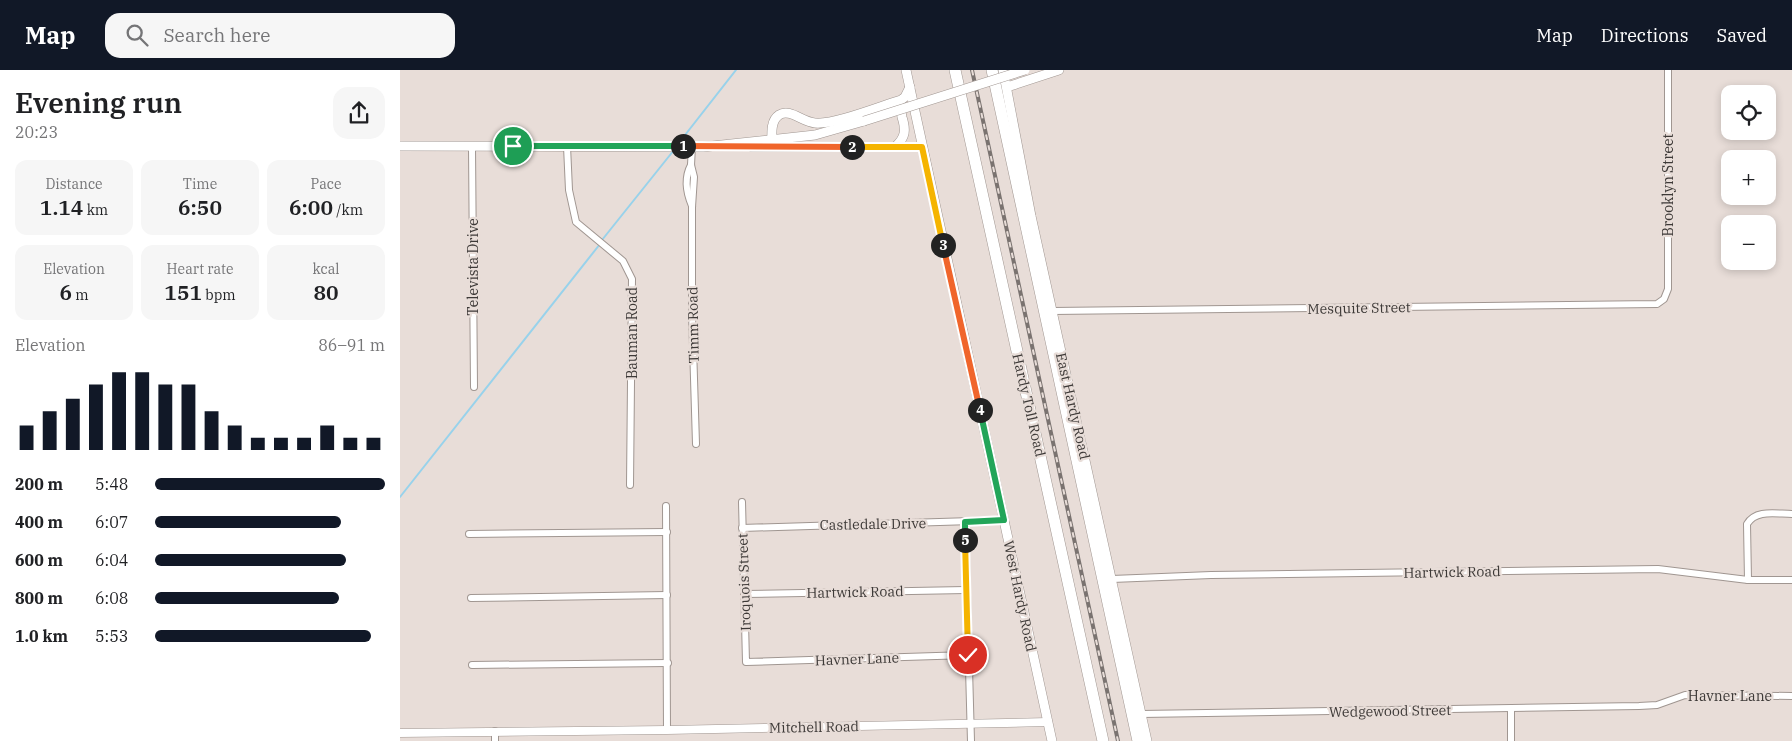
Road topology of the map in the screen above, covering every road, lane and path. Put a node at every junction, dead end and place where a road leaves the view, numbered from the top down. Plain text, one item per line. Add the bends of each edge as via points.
1 (906, 70) edge
2 (955, 70) edge
3 (992, 70) edge
4 (1003, 70) edge
5 (1014, 70) edge
6 (1025, 70) edge
7 (1059, 70) edge
8 (1668, 70) edge
9 (1032, 78) junction
10 (910, 87) junction
11 (1007, 87) junction
12 (891, 103) junction
13 (772, 143) junction
14 (400, 146) edge
15 (567, 146) junction
16 (689, 146) junction
17 (472, 147) junction
18 (896, 147) junction
19 (922, 147) junction
20 (1664, 299) joint
21 (1052, 311) junction
22 (474, 387) dead end
23 (696, 444) dead end
24 (630, 486) dead end
25 (742, 502) dead end
26 (666, 506) dead end
27 (1792, 514) edge
28 (1004, 520) junction
29 (965, 522) junction
30 (742, 528) junction
31 (667, 532) junction
32 (469, 534) dead end
33 (1112, 578) junction
34 (1748, 580) junction
35 (1792, 580) edge
36 (966, 590) junction
37 (744, 594) junction
38 (667, 595) junction
39 (471, 598) dead end
40 (968, 655) junction
41 (746, 662) joint
42 (668, 663) junction
43 (472, 665) dead end
44 (1792, 696) edge
45 (1639, 706) joint
46 (1511, 709) junction
47 (1141, 714) junction
48 (1048, 722) junction
49 (970, 724) junction
50 (667, 730) junction
51 (495, 731) junction
52 (400, 733) edge
53 (495, 741) edge
54 (971, 741) edge
55 (1052, 741) edge
56 (1103, 741) edge
57 (1138, 741) edge
58 (1147, 741) edge
59 (1510, 741) edge

1 - 10 main road, West Hardy Road
2 - 56 highway, Hardy Toll Road
3 - 57 highway
4 - 11 main road, East Hardy Road
5 - 9 main road via 1020,77
6 - 13 main road, bridge via 864,121
7 - 9 main road
8 - 20 street, Brooklyn Street via 1668,290
9 - 11 main road
10 - 12 main road via 905,97
10 - 19 main road, West Hardy Road
11 - 21 main road, East Hardy Road
12 - 13 main road via 822,123 804,120 790,113 780,114 774,121
12 - 18 main road via 900,108 906,130
13 - 16 main road
13 - 18 main road
14 - 17 main road
15 - 16 main road
15 - 17 main road
15 - 24 street, Bauman Road via 569,190 576,222 623,261 632,279
16 - 23 street, Timm Road via 691,165 687,188 692,207
17 - 22 street, Televista Drive
18 - 19 main road
19 - 28 main road, West Hardy Road
20 - 21 street, Mesquite Street via 1657,304
21 - 33 main road, East Hardy Road
25 - 30 street, Iroquois Street
26 - 31 street
27 - 34 street via 1762,514 1751,519 1748,524
28 - 29 street, Castledale Drive
28 - 48 main road, West Hardy Road
29 - 30 street, Castledale Drive
29 - 36 street
30 - 37 street, Iroquois Street
31 - 32 street
31 - 38 street
33 - 34 street, Hartwick Road via 1658,569
33 - 47 main road, East Hardy Road
34 - 35 street, Hartwick Road
36 - 37 street, Hartwick Road
36 - 40 street
37 - 41 street, Iroquois Street
38 - 39 street
38 - 42 street
40 - 41 street, Havner Lane
40 - 49 street
42 - 43 street
42 - 50 street
44 - 45 street, Havner Lane via 1685,696 1658,705
45 - 46 street, Wedgewood Street
46 - 47 street, Wedgewood Street
46 - 59 street
47 - 58 main road, East Hardy Road
48 - 49 street, Mitchell Road
48 - 55 main road, West Hardy Road
49 - 50 street, Mitchell Road
49 - 54 street
50 - 51 street, Mitchell Road
51 - 52 street, Mitchell Road
51 - 53 street

